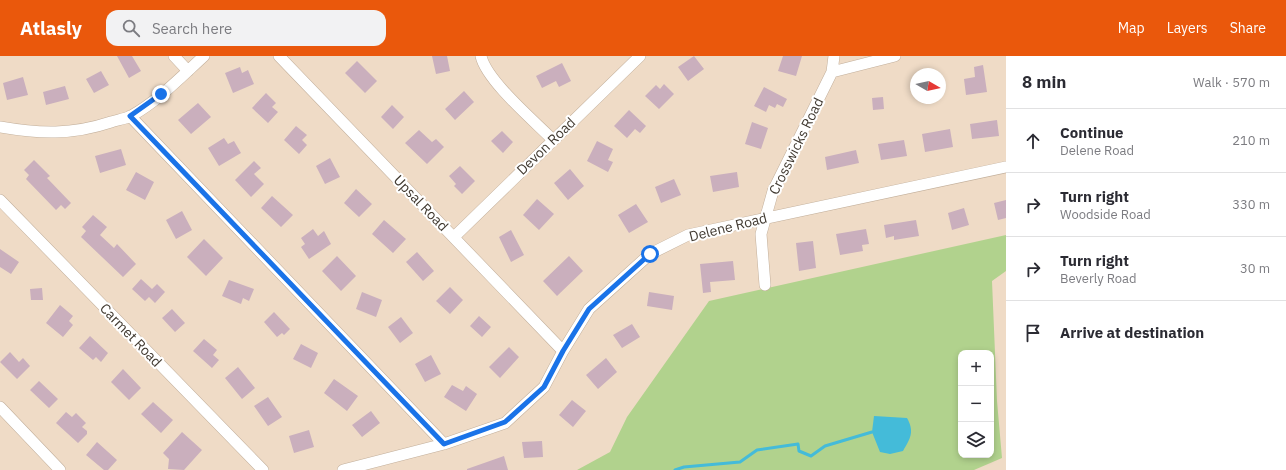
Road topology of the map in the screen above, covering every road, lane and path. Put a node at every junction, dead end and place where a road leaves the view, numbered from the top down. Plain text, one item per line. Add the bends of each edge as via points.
1 (174, 56) edge
2 (204, 56) edge
3 (279, 56) edge
4 (481, 56) edge
5 (640, 56) edge
6 (834, 56) edge
7 (896, 56) edge
8 (188, 71) junction
9 (832, 72) junction
10 (130, 116) junction
11 (0, 127) edge
12 (552, 139) junction
13 (1006, 167) edge
14 (0, 200) edge
15 (766, 217) junction
16 (454, 237) junction
17 (765, 285) dead end
18 (563, 351) junction
19 (0, 407) edge
20 (444, 444) junction
21 (60, 470) edge
22 (263, 470) edge
23 (343, 470) edge

1 - 8 street
2 - 8 street
3 - 16 street, Upsal Road
4 - 12 street via 482,63 500,87
5 - 12 street, Devon Road
6 - 9 street, Crosswicks Road
7 - 9 street
8 - 10 street
9 - 15 street, Crosswicks Road via 773,191
10 - 11 street via 65,133 29,132
10 - 20 street
12 - 16 street, Devon Road
13 - 15 street, Delene Road
14 - 22 street, Carmet Road
15 - 17 street, Crosswicks Road via 761,234
15 - 18 street, Delene Road via 688,235 650,254 589,309
16 - 18 street, Upsal Road
18 - 20 street, Delene Road via 544,387 505,422
19 - 21 street
20 - 23 street, Delene Road

